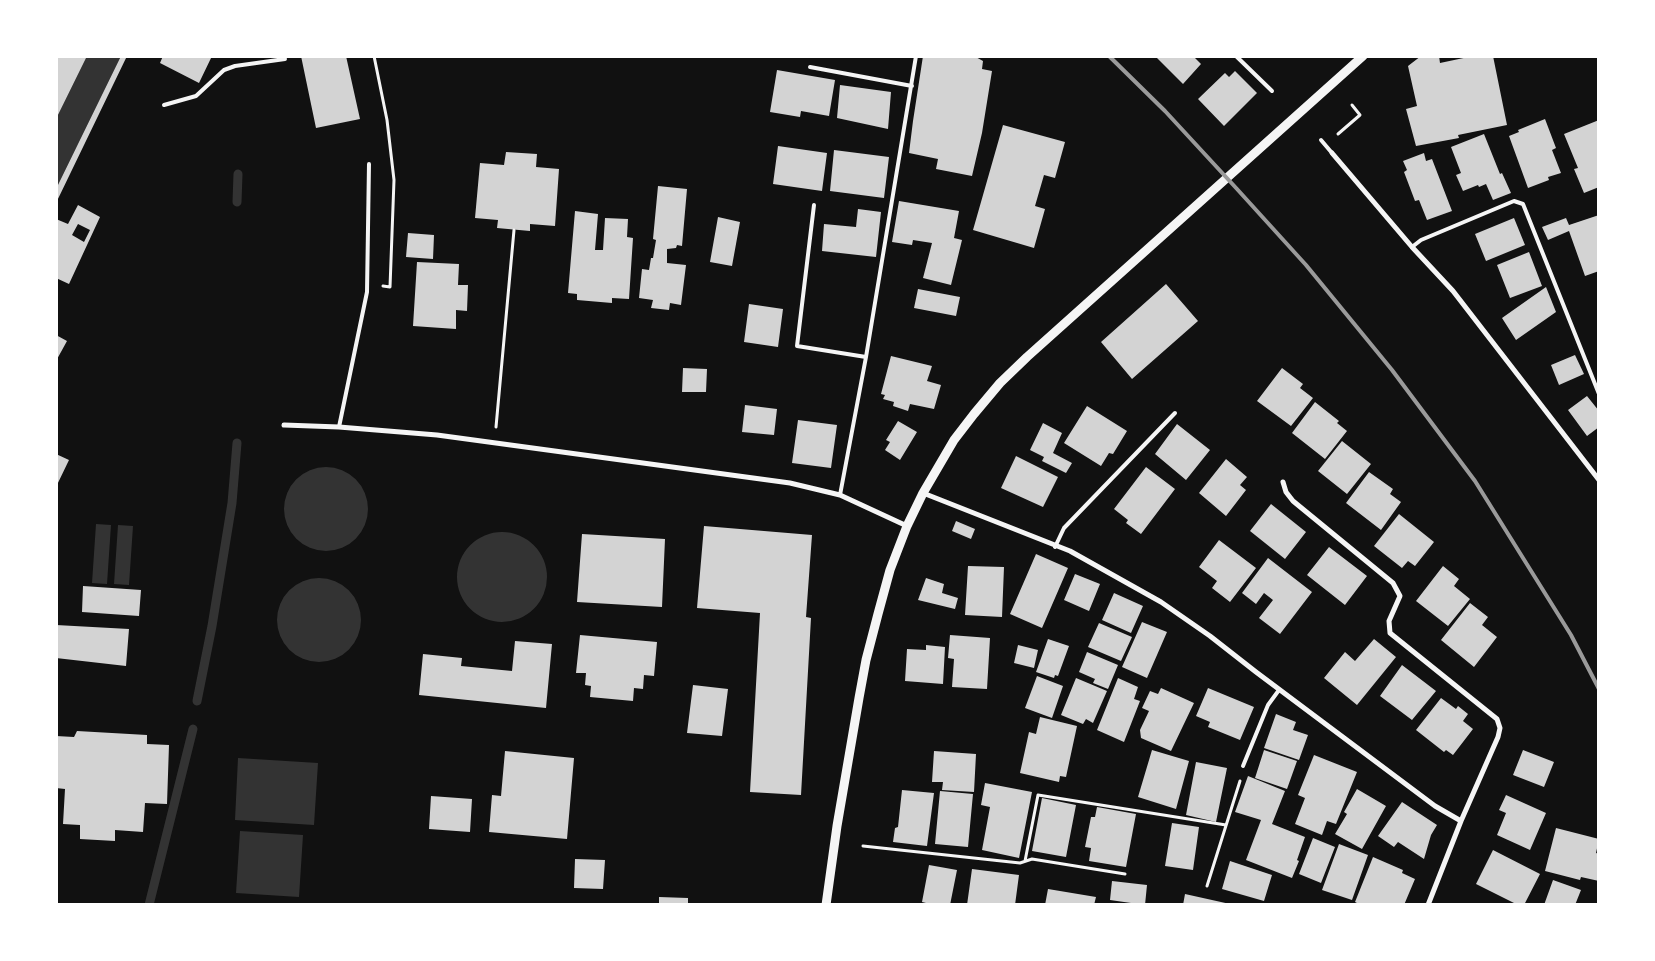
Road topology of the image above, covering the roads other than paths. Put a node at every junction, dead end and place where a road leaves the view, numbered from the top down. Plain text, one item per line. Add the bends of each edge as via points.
1 (916, 56) edge
2 (1236, 56) edge
3 (1363, 56) edge
4 (286, 59) dead end
5 (810, 67) dead end
6 (912, 86) junction
7 (1272, 91) dead end
8 (164, 105) dead end
9 (1321, 140) dead end
10 (1332, 153) joint
11 (369, 164) dead end
12 (814, 205) dead end
13 (1412, 247) junction
14 (866, 357) junction
15 (1599, 394) edge
16 (1175, 413) dead end
17 (284, 425) dead end
18 (339, 427) junction
19 (1599, 480) edge
20 (1282, 482) dead end
21 (922, 493) junction
22 (840, 495) junction
23 (907, 526) junction
24 (1055, 546) junction
25 (1279, 690) junction
26 (1243, 766) road end
27 (1461, 821) junction
28 (826, 905) edge
29 (1428, 905) edge

1 - 6 lane
2 - 7 lane
3 - 21 street via 1000,383 954,440
4 - 8 lane via 224,70 196,96
5 - 6 lane
6 - 14 lane
9 - 10 lane
10 - 13 street
11 - 18 lane via 367,292
12 - 14 lane via 797,346
13 - 15 lane via 1421,240 1514,201 1523,204
13 - 19 street via 1453,291
14 - 22 lane
16 - 24 lane via 1064,528
17 - 18 street
18 - 22 street via 447,436 790,483
20 - 27 street via 1292,501 1393,583 1400,596 1389,621 1390,633 1497,719 1498,737
21 - 23 street
21 - 24 street
22 - 23 street
23 - 28 street via 890,570 866,660
24 - 25 street via 1161,602
25 - 26 lane via 1268,705
25 - 27 street via 1435,806
27 - 29 street

